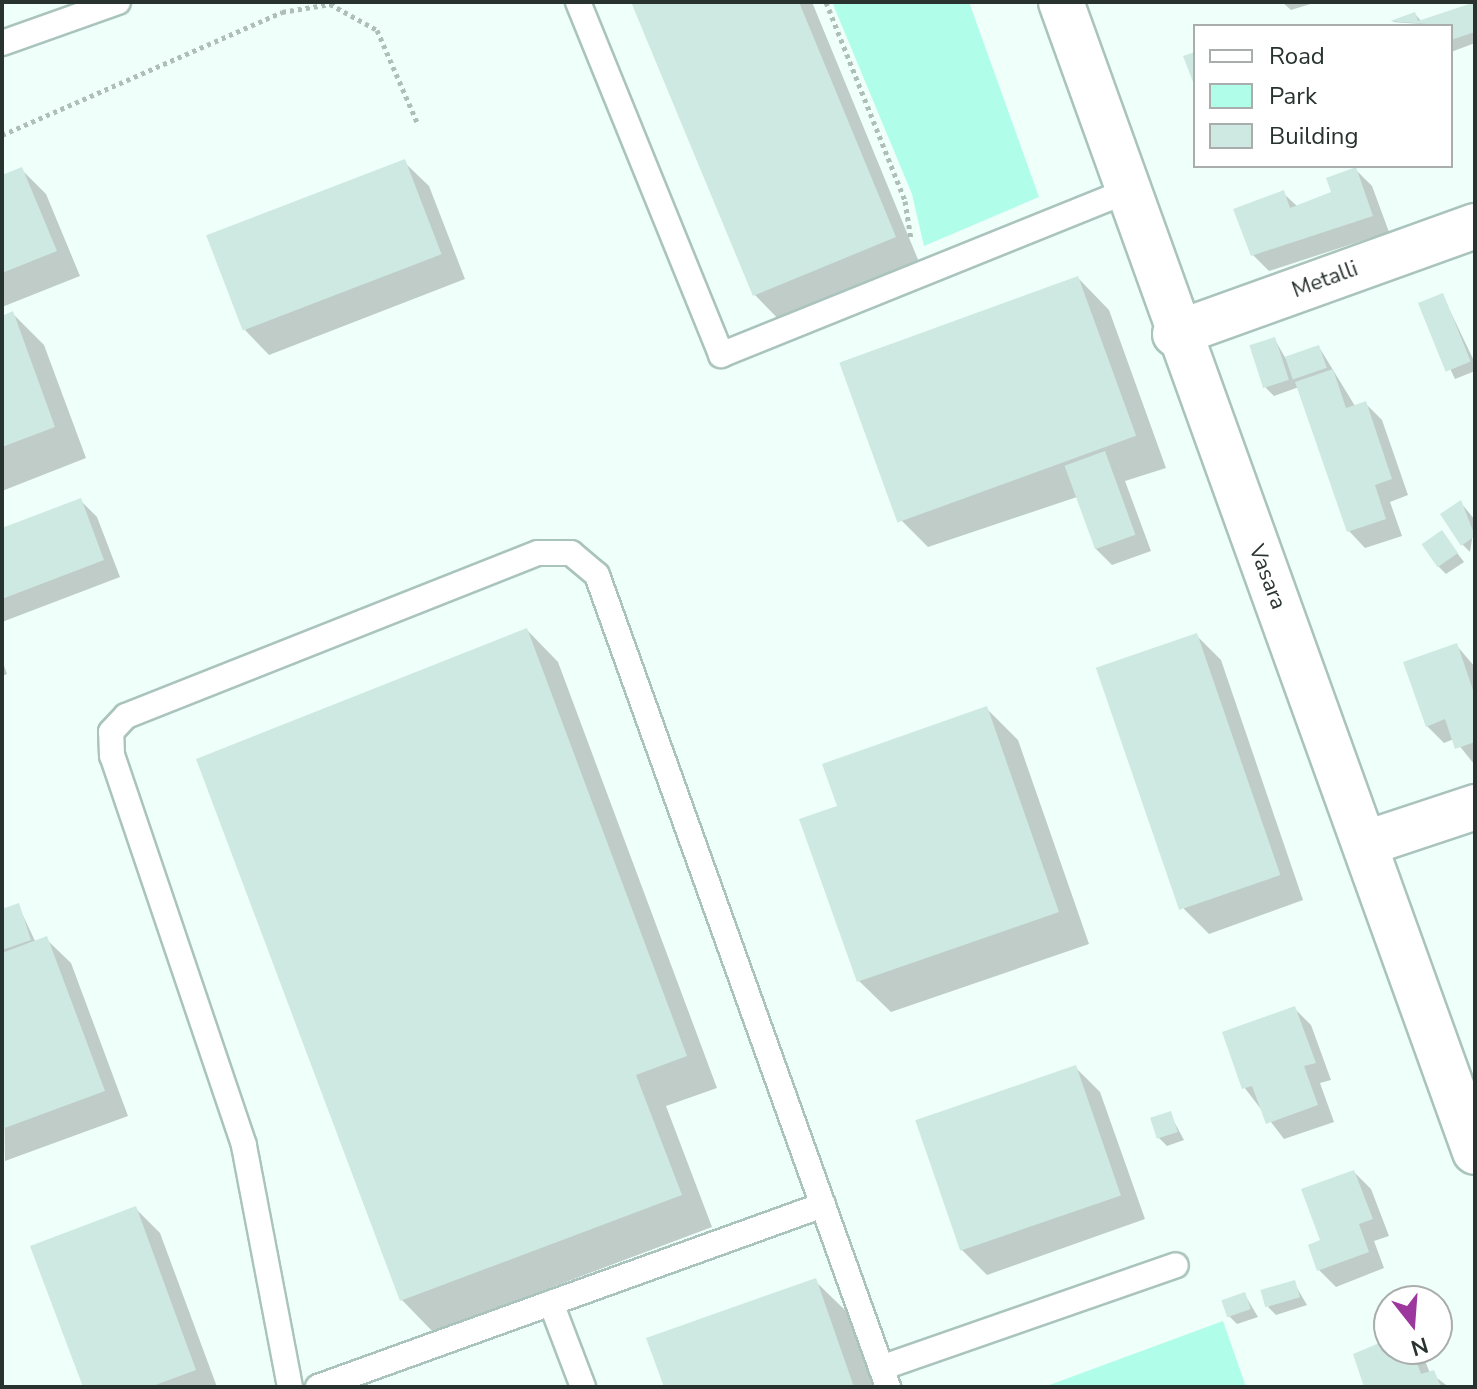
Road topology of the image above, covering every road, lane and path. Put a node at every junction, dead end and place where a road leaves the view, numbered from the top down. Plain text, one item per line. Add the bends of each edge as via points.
1 (118, 2) edge
2 (277, 2) edge
3 (578, 2) edge
4 (826, 2) edge
5 (1061, 2) edge
6 (282, 12) junction
7 (2, 43) edge
8 (417, 122) dead end
9 (2, 135) edge
10 (1126, 191) junction
11 (1475, 226) edge
12 (918, 274) junction
13 (1175, 334) junction
14 (1475, 807) edge
15 (1367, 843) junction
16 (1475, 1152) edge
17 (823, 1205) junction
18 (1176, 1265) dead end
19 (551, 1303) junction
20 (885, 1378) edge
21 (290, 1387) edge
22 (318, 1387) edge
23 (583, 1387) edge

1 - 7 lane
2 - 6 path
3 - 12 lane via 721,355
4 - 12 path via 905,201
5 - 10 street, Vasara
6 - 8 path via 330,4 377,30
6 - 9 path
10 - 12 lane
10 - 13 street, Vasara
11 - 13 street, Metalli
13 - 15 street, Vasara
14 - 15 street
15 - 16 street, Vasara
17 - 19 lane
17 - 20 lane
17 - 21 lane via 597,575 571,553 538,553 126,716 111,732 112,756 244,1145
18 - 20 lane
19 - 22 lane
19 - 23 lane

